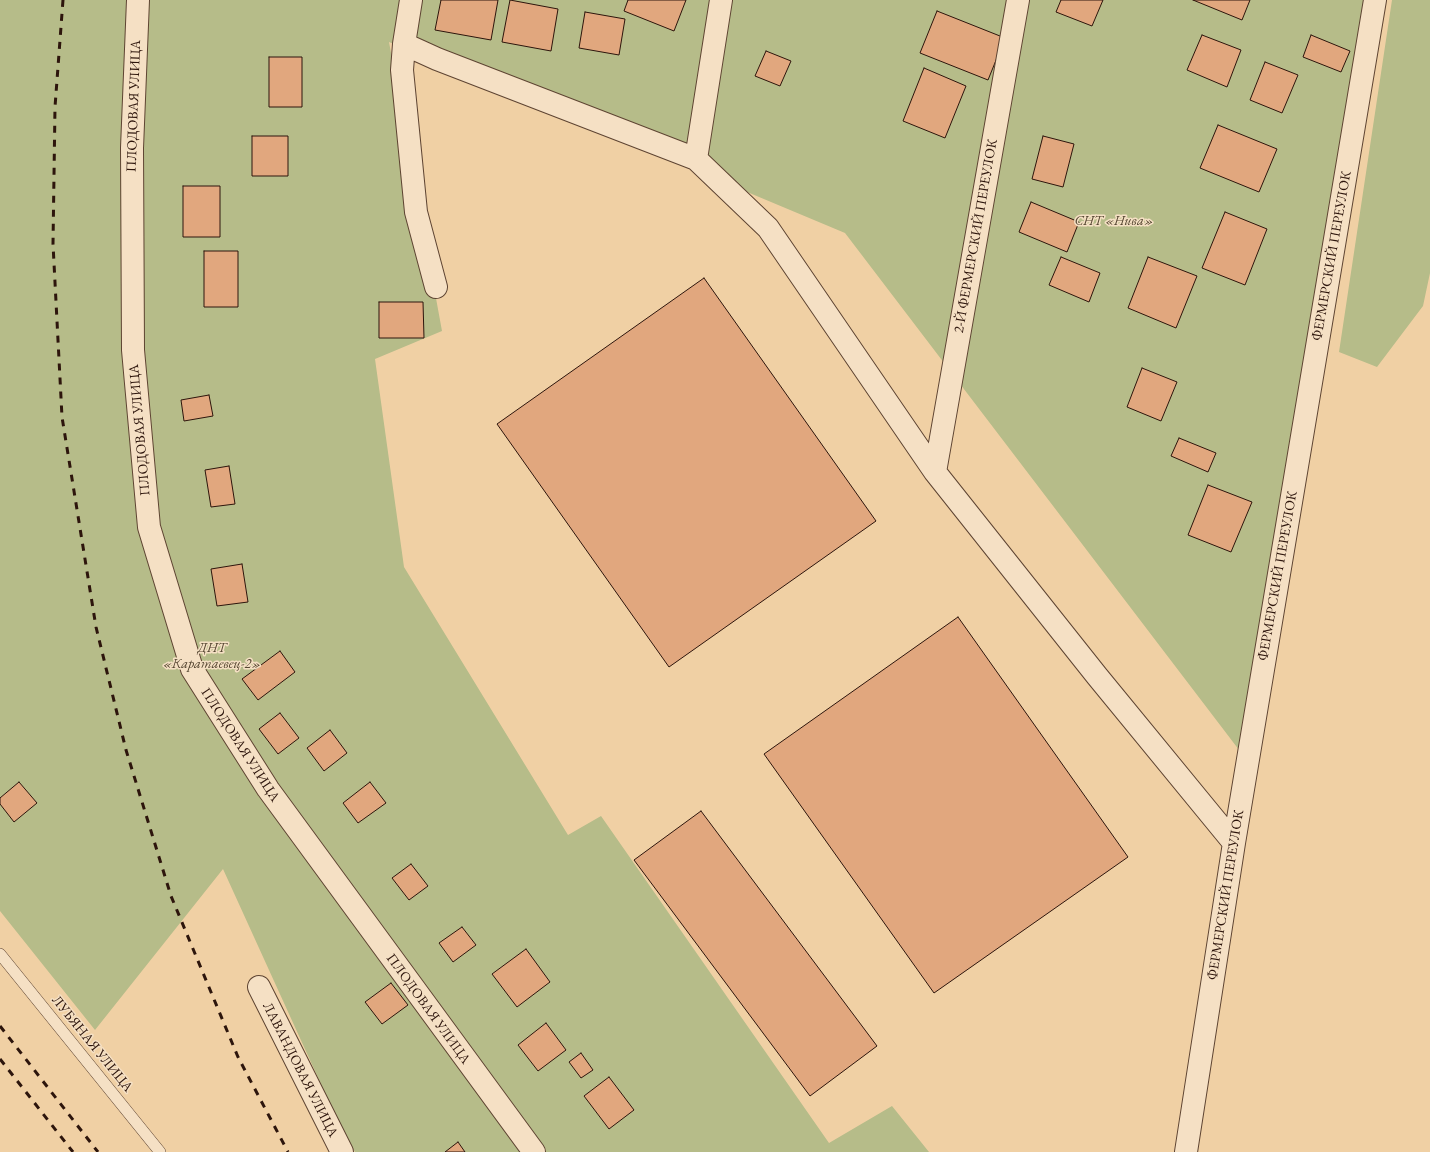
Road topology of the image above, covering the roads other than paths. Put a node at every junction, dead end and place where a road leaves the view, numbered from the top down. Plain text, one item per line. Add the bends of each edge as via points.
1 (138, 0) edge
2 (411, 0) edge
3 (721, 0) edge
4 (1018, 0) edge
5 (1375, 0) edge
6 (404, 44) junction
7 (696, 159) junction
8 (436, 287) dead end
9 (935, 472) junction
10 (1234, 843) junction
11 (0, 954) edge
12 (259, 987) dead end
13 (160, 1152) edge
14 (342, 1152) edge
15 (534, 1152) edge
16 (1186, 1152) edge

1 - 15 street, ПЛОДОВАЯ УЛИЦА via 132,148 133,350 149,527 192,669 268,789
2 - 6 street
3 - 7 street
4 - 9 street, 2-Й ФЕРМЕРСКИЙ ПЕРЕУЛОК
5 - 10 street, ФЕРМЕРСКИЙ ПЕРЕУЛОК
6 - 7 street
6 - 8 street via 402,70 416,212
7 - 9 street via 768,228
9 - 10 street
10 - 16 street, ФЕРМЕРСКИЙ ПЕРЕУЛОК
11 - 13 lane, ЛУБЯНАЯ УЛИЦА
12 - 14 street, ЛАВАНДОВАЯ УЛИЦА

